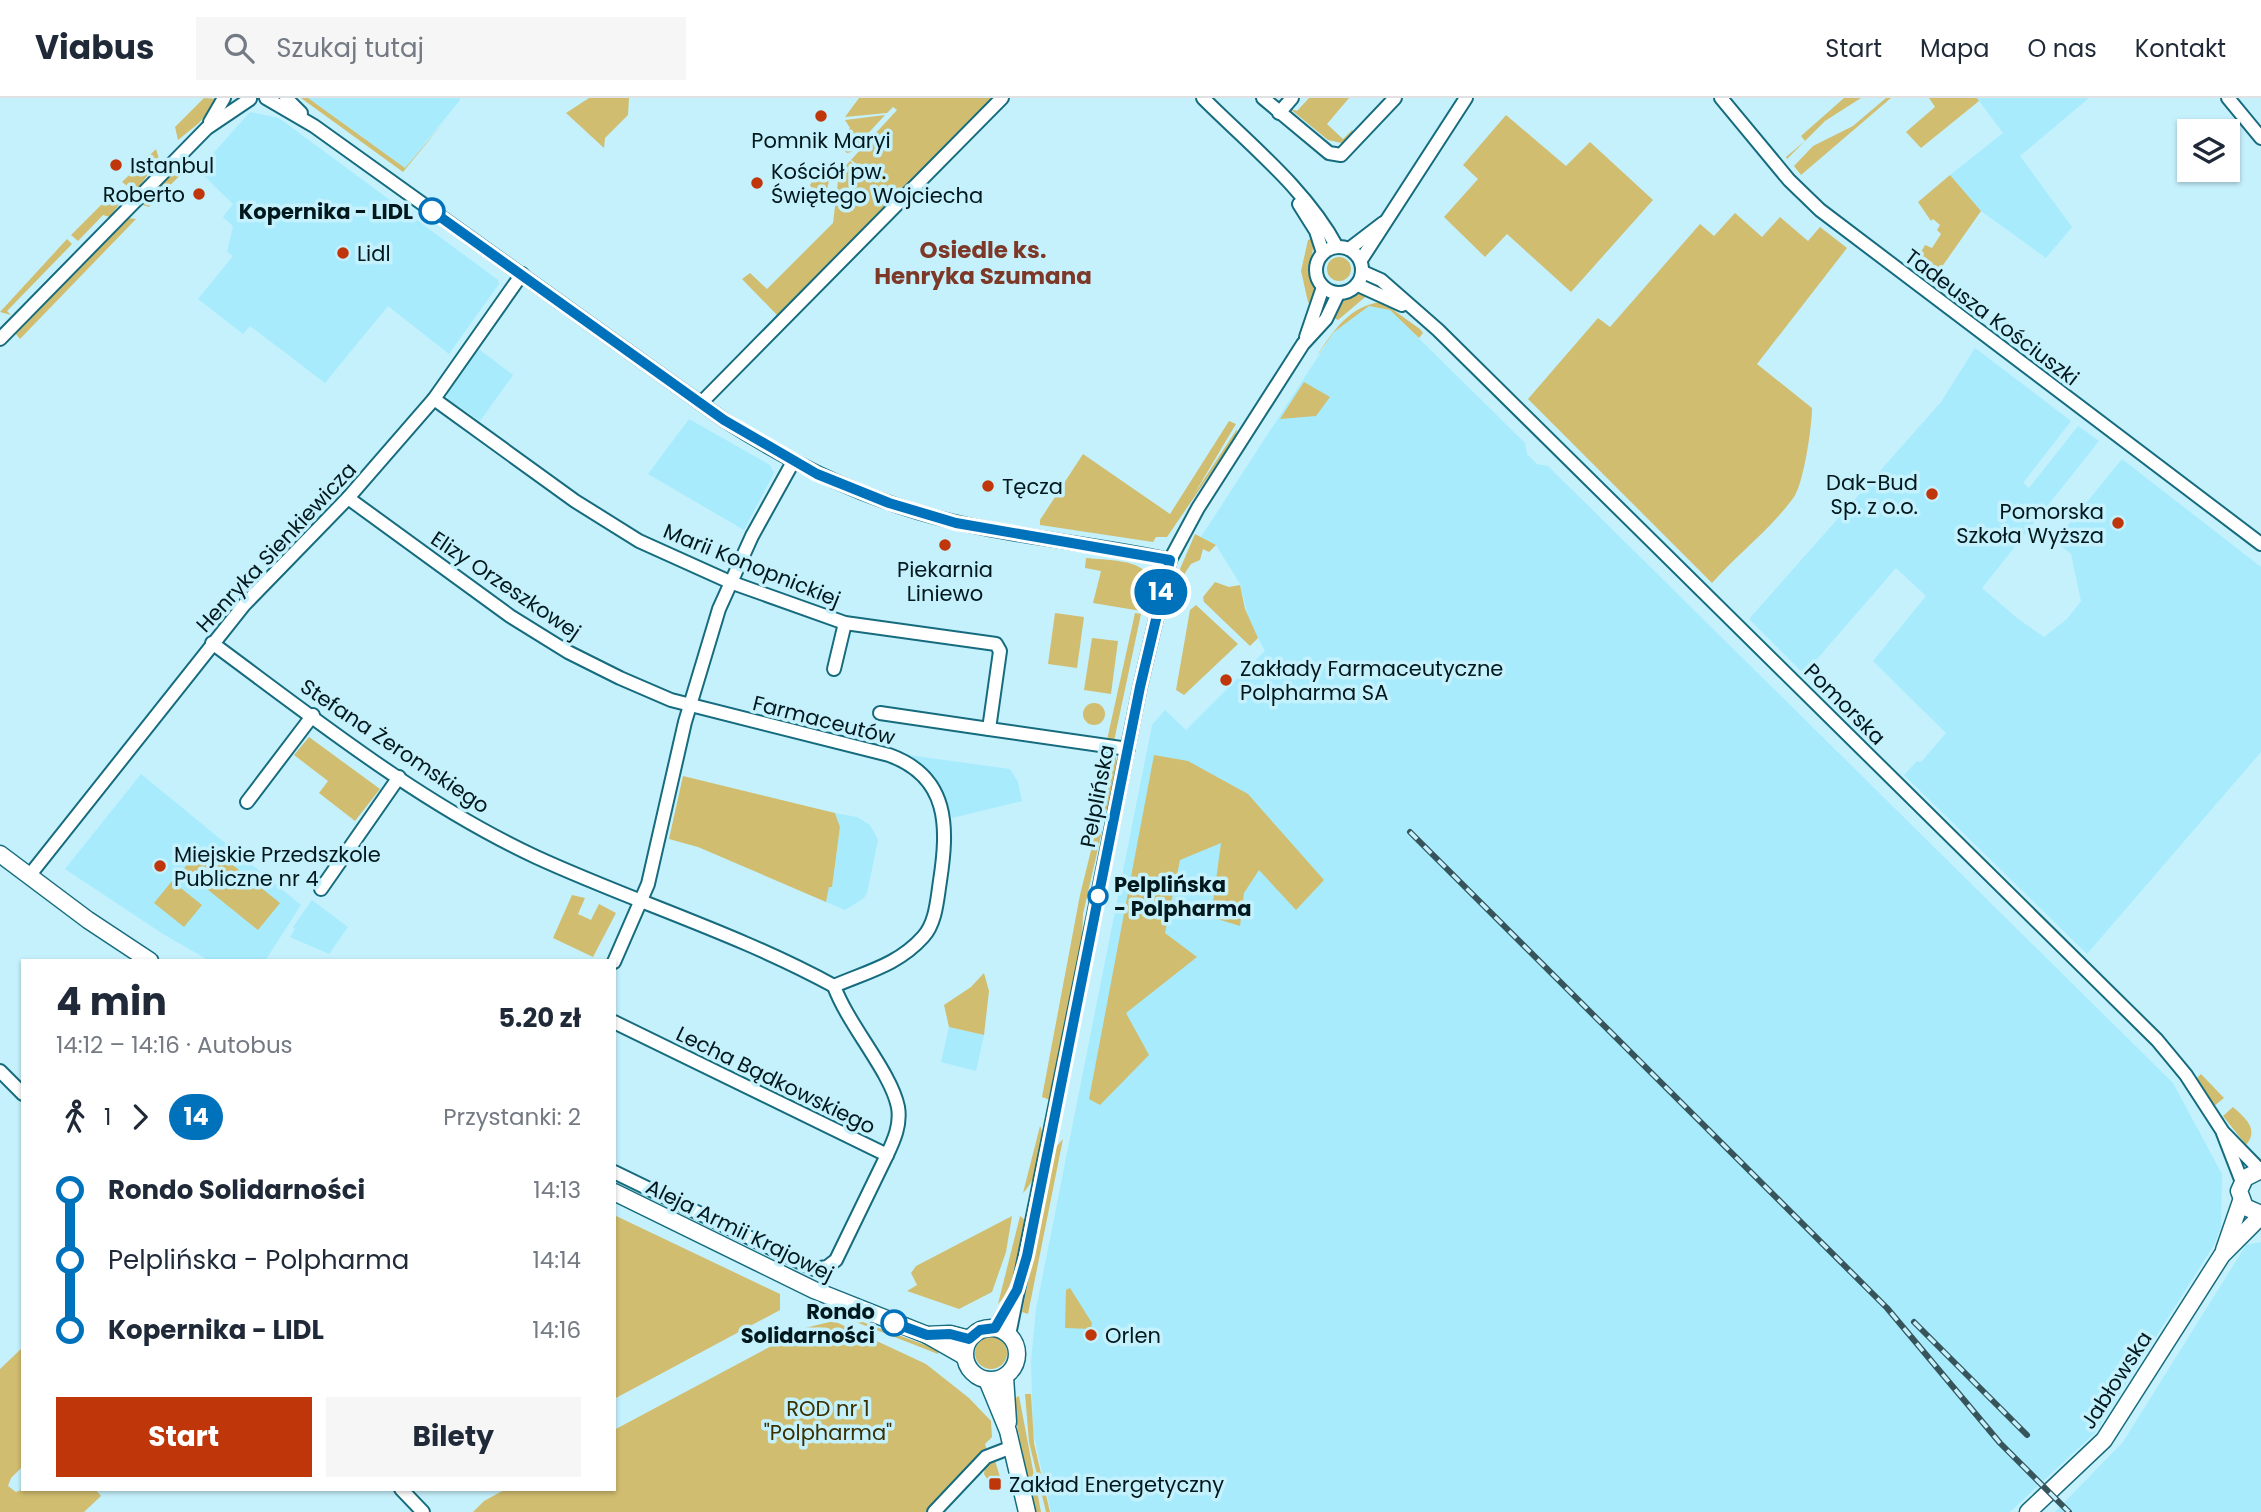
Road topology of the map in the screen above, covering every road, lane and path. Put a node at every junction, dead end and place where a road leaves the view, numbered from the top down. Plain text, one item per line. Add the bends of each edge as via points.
1 (224, 98) edge
2 (249, 98) edge
3 (260, 98) edge
4 (266, 98) edge
5 (286, 98) edge
6 (1002, 98) edge
7 (1203, 98) edge
8 (1263, 98) edge
9 (1292, 98) edge
10 (1395, 98) edge
11 (1466, 98) edge
12 (1721, 98) edge
13 (2228, 98) edge
14 (1279, 113) junction
15 (314, 126) junction
16 (207, 128) junction
17 (2261, 138) edge
18 (1280, 174) junction
19 (1386, 220) junction
20 (1343, 248) junction
21 (1323, 253) junction
22 (1362, 266) junction
23 (522, 274) junction
24 (1358, 285) junction
25 (1323, 287) junction
26 (1338, 294) junction
27 (1424, 316) junction
28 (0, 339) edge
29 (1303, 344) junction
30 (434, 399) junction
31 (701, 403) junction
32 (793, 462) junction
33 (348, 498) junction
34 (2261, 544) edge
35 (1170, 560) junction
36 (730, 582) junction
37 (845, 623) junction
38 (212, 643) junction
39 (834, 669) dead end
40 (689, 705) junction
41 (880, 713) dead end
42 (313, 715) junction
43 (989, 729) junction
44 (1128, 749) junction
45 (399, 778) junction
46 (247, 802) dead end
47 (0, 854) edge
48 (29, 877) junction
49 (321, 889) dead end
50 (640, 902) junction
51 (147, 959) edge
52 (615, 959) edge
53 (834, 986) junction
54 (616, 1023) edge
55 (0, 1071) edge
56 (21, 1092) edge
57 (2223, 1132) junction
58 (887, 1155) junction
59 (2260, 1170) edge
60 (616, 1173) edge
61 (2242, 1182) junction
62 (616, 1193) edge
63 (2241, 1201) junction
64 (2261, 1215) edge
65 (2222, 1255) junction
66 (1002, 1331) junction
67 (927, 1335) junction
68 (969, 1339) junction
69 (964, 1356) junction
70 (1005, 1377) junction
71 (987, 1380) junction
72 (1010, 1439) junction
73 (403, 1491) edge
74 (423, 1512) edge
75 (934, 1512) edge
76 (1027, 1512) edge
77 (2028, 1512) edge

1 - 16 street
2 - 3 street
2 - 16 street
4 - 15 street
5 - 15 street
6 - 31 street
7 - 18 street
8 - 14 street
9 - 14 street
10 - 14 street via 1341,155 1329,153
11 - 19 street
12 - 34 street, Tadeusza Kościuszki via 1820,210
13 - 17 street
15 - 23 street
16 - 28 street
18 - 20 street
18 - 21 street via 1316,231
19 - 20 street
19 - 22 street
20 - 21 street
20 - 22 street
21 - 25 street via 1316,270
22 - 24 street
22 - 27 street, Pomorska
23 - 30 street, Henryka Sienkiewicza
23 - 31 street
24 - 26 street
24 - 27 street, Pomorska
25 - 26 street
25 - 29 street, Pelplińska
26 - 29 street, Pelplińska via 1326,319
27 - 57 street, Pomorska via 2157,1040
29 - 35 street, Pelplińska
30 - 33 street, Henryka Sienkiewicza
30 - 36 street, Marii Konopnickiej via 639,541
31 - 32 street
32 - 35 street via 854,490 932,517
32 - 36 street
33 - 38 street, Henryka Sienkiewicza
33 - 40 street, Elizy Orzeszkowej via 540,635 620,678
35 - 44 street, Pelplińska
36 - 37 street, Marii Konopnickiej
36 - 40 street
37 - 39 street
37 - 43 street, Marii Konopnickiej via 996,644 1000,651
38 - 42 street, Stefana Żeromskiego
38 - 48 street, Henryka Sienkiewicza
40 - 50 street
40 - 53 street, Farmaceutów via 896,758 917,770 935,792 945,839 930,926 898,959
41 - 43 street
42 - 45 street, Stefana Żeromskiego
42 - 46 street
43 - 44 street
44 - 66 street, Pelplińska via 1017,1290 1016,1314
45 - 49 street
45 - 50 street, Stefana Żeromskiego via 534,856
47 - 48 main road
48 - 51 main road
50 - 52 street
50 - 53 street
53 - 58 street, Lecha Bądkowskiego via 840,1005 898,1107 897,1133
54 - 58 street, Lecha Bądkowskiego
55 - 56 street
57 - 59 street, Pomorska
57 - 61 street, Pomorska
58 - 60 street, Aleja Armii Krajowej via 836,1260 814,1269
59 - 61 main road
61 - 63 main road, Jabłowska
62 - 67 main road, Aleja Armii Krajowej via 814,1290
63 - 64 main road
63 - 65 main road, Jabłowska
64 - 65 main road, Jabłowska
65 - 77 main road, Jabłowska via 2104,1440
66 - 68 main road via 980,1330
66 - 70 main road via 1017,1355
67 - 68 main road, Aleja Armii Krajowej
67 - 69 main road, Aleja Armii Krajowej
68 - 69 main road
69 - 71 main road via 974,1375
70 - 71 main road
70 - 72 main road
71 - 72 main road
72 - 75 street
72 - 76 main road
73 - 74 street

